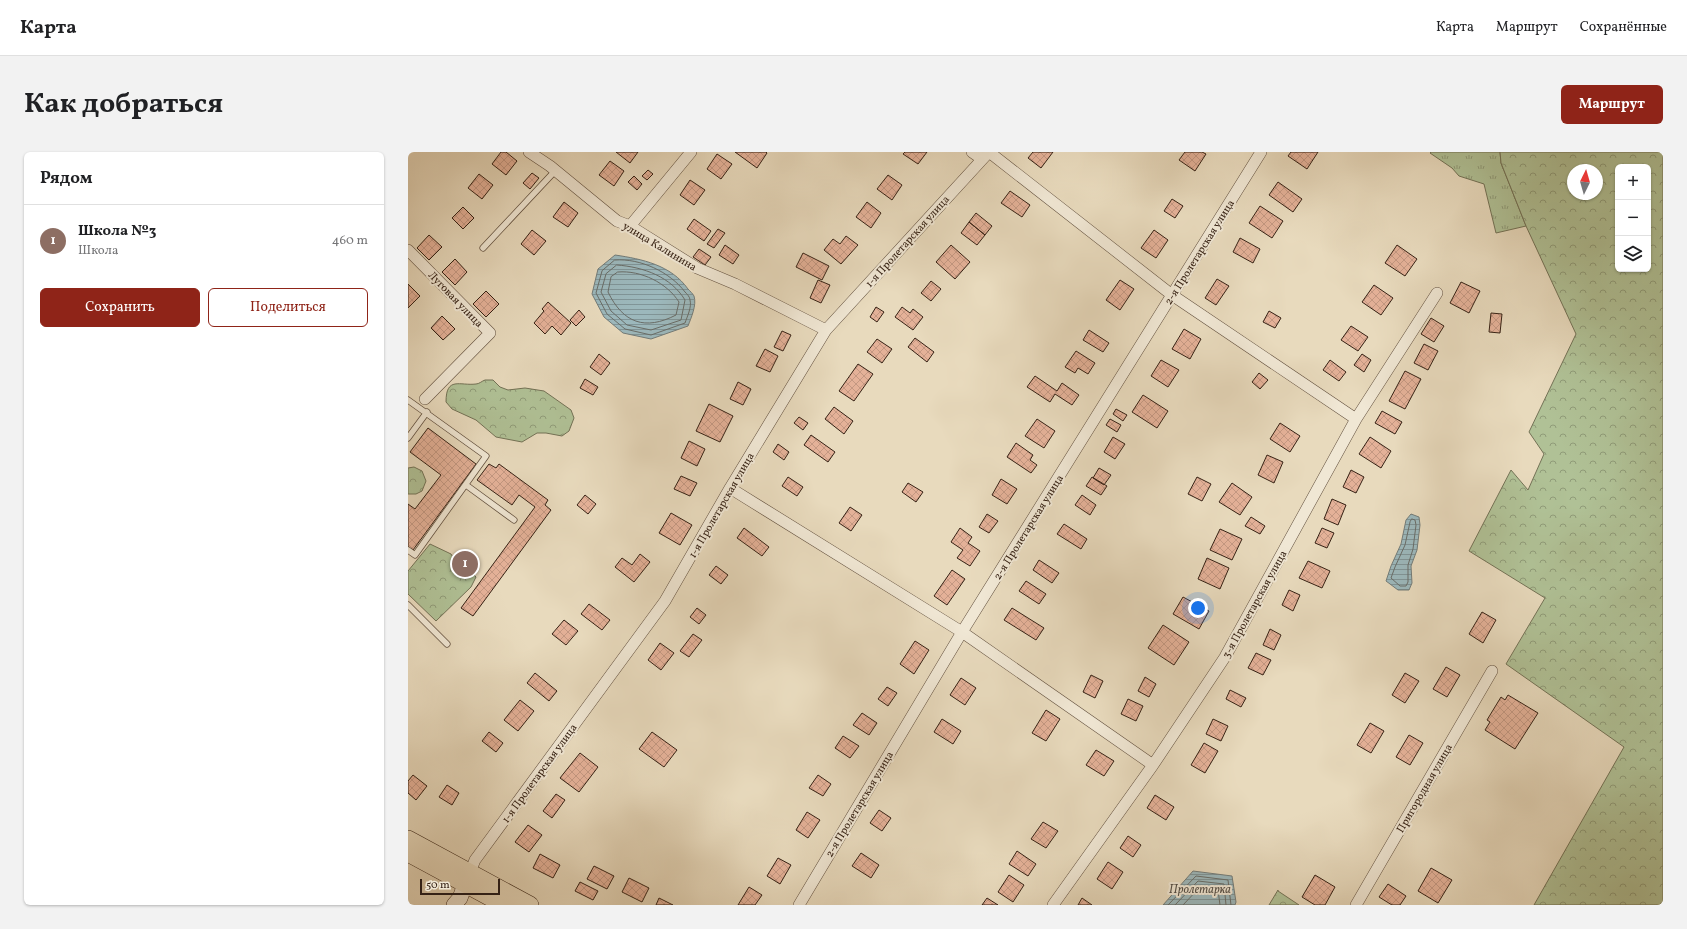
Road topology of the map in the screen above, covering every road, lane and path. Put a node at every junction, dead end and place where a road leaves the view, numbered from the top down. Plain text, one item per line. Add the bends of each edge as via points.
1 (529, 152) edge
2 (691, 152) edge
3 (972, 152) edge
4 (1261, 152) edge
5 (987, 154) edge
6 (555, 170) junction
7 (630, 226) junction
8 (483, 248) dead end
9 (408, 250) edge
10 (1437, 293) dead end
11 (1172, 295) junction
12 (826, 330) junction
13 (425, 399) dead end
14 (408, 400) edge
15 (427, 412) junction
16 (1356, 419) junction
17 (408, 438) edge
18 (466, 485) junction
19 (730, 488) junction
20 (514, 520) dead end
21 (408, 550) edge
22 (408, 605) edge
23 (962, 632) junction
24 (448, 644) dead end
25 (1492, 671) dead end
26 (1153, 765) junction
27 (408, 840) edge
28 (408, 853) edge
29 (468, 878) junction
30 (454, 905) edge
31 (504, 905) edge
32 (530, 905) edge
33 (799, 905) edge
34 (1053, 905) edge
35 (1356, 905) edge

1 - 6 street, улица Калинина
2 - 7 street
3 - 5 street
4 - 11 street, 2-я Пролетарская улица
5 - 11 street
5 - 12 street, 1-я Пролетарская улица
6 - 7 street, улица Калинина via 617,221
6 - 8 lane
7 - 12 street, улица Калинина via 697,268 735,284
9 - 13 street, Луговая улица via 490,333
10 - 16 street, 3-я Пролетарская улица
11 - 16 street
11 - 23 street, 2-я Пролетарская улица
12 - 19 street, 1-я Пролетарская улица
14 - 15 lane
15 - 17 lane
15 - 18 lane via 486,456
16 - 26 street, 3-я Пролетарская улица via 1225,657
18 - 20 lane
18 - 21 lane via 415,555
19 - 23 street
19 - 29 street, 1-я Пролетарская улица via 665,601 475,860
22 - 24 lane
23 - 26 street
23 - 33 street, 2-я Пролетарская улица
25 - 35 street, Пригородная улица
26 - 34 street, 3-я Пролетарская улица
27 - 29 main road
28 - 29 main road
29 - 30 street via 460,898
29 - 31 main road
29 - 32 main road

